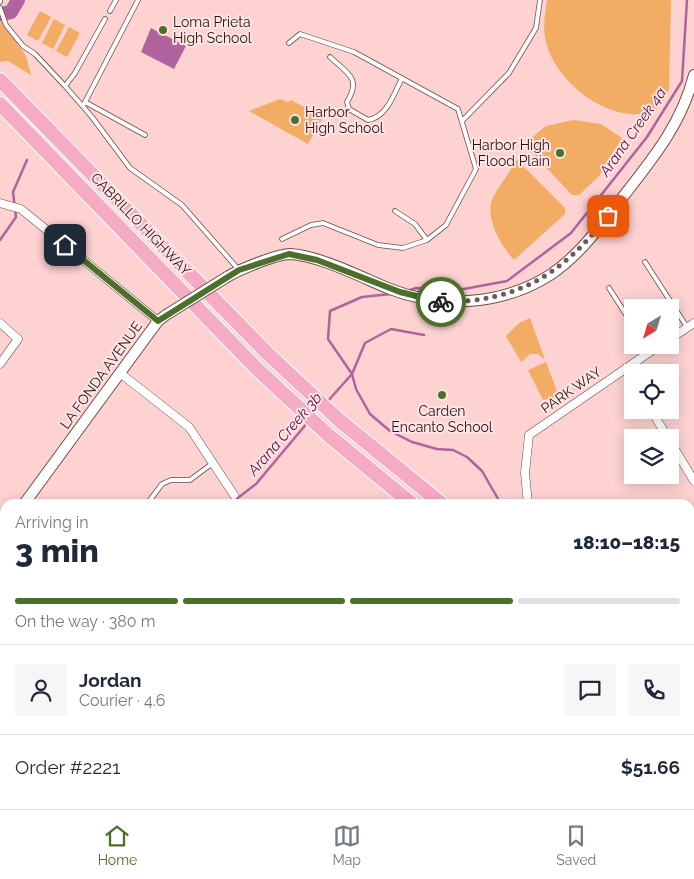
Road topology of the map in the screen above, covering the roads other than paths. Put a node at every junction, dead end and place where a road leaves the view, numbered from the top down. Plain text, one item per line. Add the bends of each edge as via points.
1 (116, 0) edge
2 (138, 0) edge
3 (540, 0) edge
4 (0, 8) edge
5 (110, 11) dead end
6 (105, 19) dead end
7 (289, 43) dead end
8 (330, 57) dead end
9 (694, 76) edge
10 (402, 78) junction
11 (0, 80) edge
12 (65, 86) junction
13 (0, 104) edge
14 (84, 104) junction
15 (463, 120) junction
16 (145, 136) dead end
17 (0, 203) edge
18 (396, 212) dead end
19 (282, 239) dead end
20 (427, 240) junction
21 (645, 262) dead end
22 (239, 270) junction
23 (609, 288) dead end
24 (624, 311) edge
25 (162, 318) junction
26 (0, 324) edge
27 (690, 325) edge
28 (679, 332) edge
29 (641, 354) edge
30 (0, 364) edge
31 (630, 364) edge
32 (624, 369) edge
33 (120, 373) junction
34 (679, 456) edge
35 (213, 463) junction
36 (694, 481) edge
37 (234, 495) dead end
38 (28, 499) edge
39 (151, 499) edge
40 (406, 499) edge
41 (436, 499) edge
42 (528, 499) edge

1 - 5 lane
2 - 14 lane
3 - 15 lane via 536,28 509,73
4 - 12 lane via 6,25 23,46
6 - 12 lane
7 - 10 lane via 300,34 312,36 354,52
8 - 10 lane via 354,79 355,86 347,102 349,110 368,120 384,113
9 - 22 street, LA FONDA AVENUE via 678,121 663,146 586,244 549,275 523,288 468,302 440,302 400,292 317,260 289,254
10 - 15 lane via 458,108
11 - 41 highway, CABRILLO HIGHWAY via 273,359 339,420
12 - 14 lane
13 - 40 highway, CABRILLO HIGHWAY via 255,367 327,434
14 - 16 lane
14 - 22 lane via 130,168 182,205
15 - 20 lane via 476,169 446,225
17 - 25 street via 21,209
18 - 20 lane via 415,224
19 - 20 lane via 311,224 323,223 378,245 403,248
21 - 27 lane
22 - 25 street, LA FONDA AVENUE, bridge
23 - 24 lane
25 - 33 street, LA FONDA AVENUE
26 - 30 street via 18,339
27 - 28 street
29 - 31 street, PARK WAY
32 - 42 street, PARK WAY via 528,435
33 - 35 street via 189,427
33 - 38 street, LA FONDA AVENUE
34 - 36 street
35 - 37 street
35 - 39 lane via 190,480 171,480 162,484

